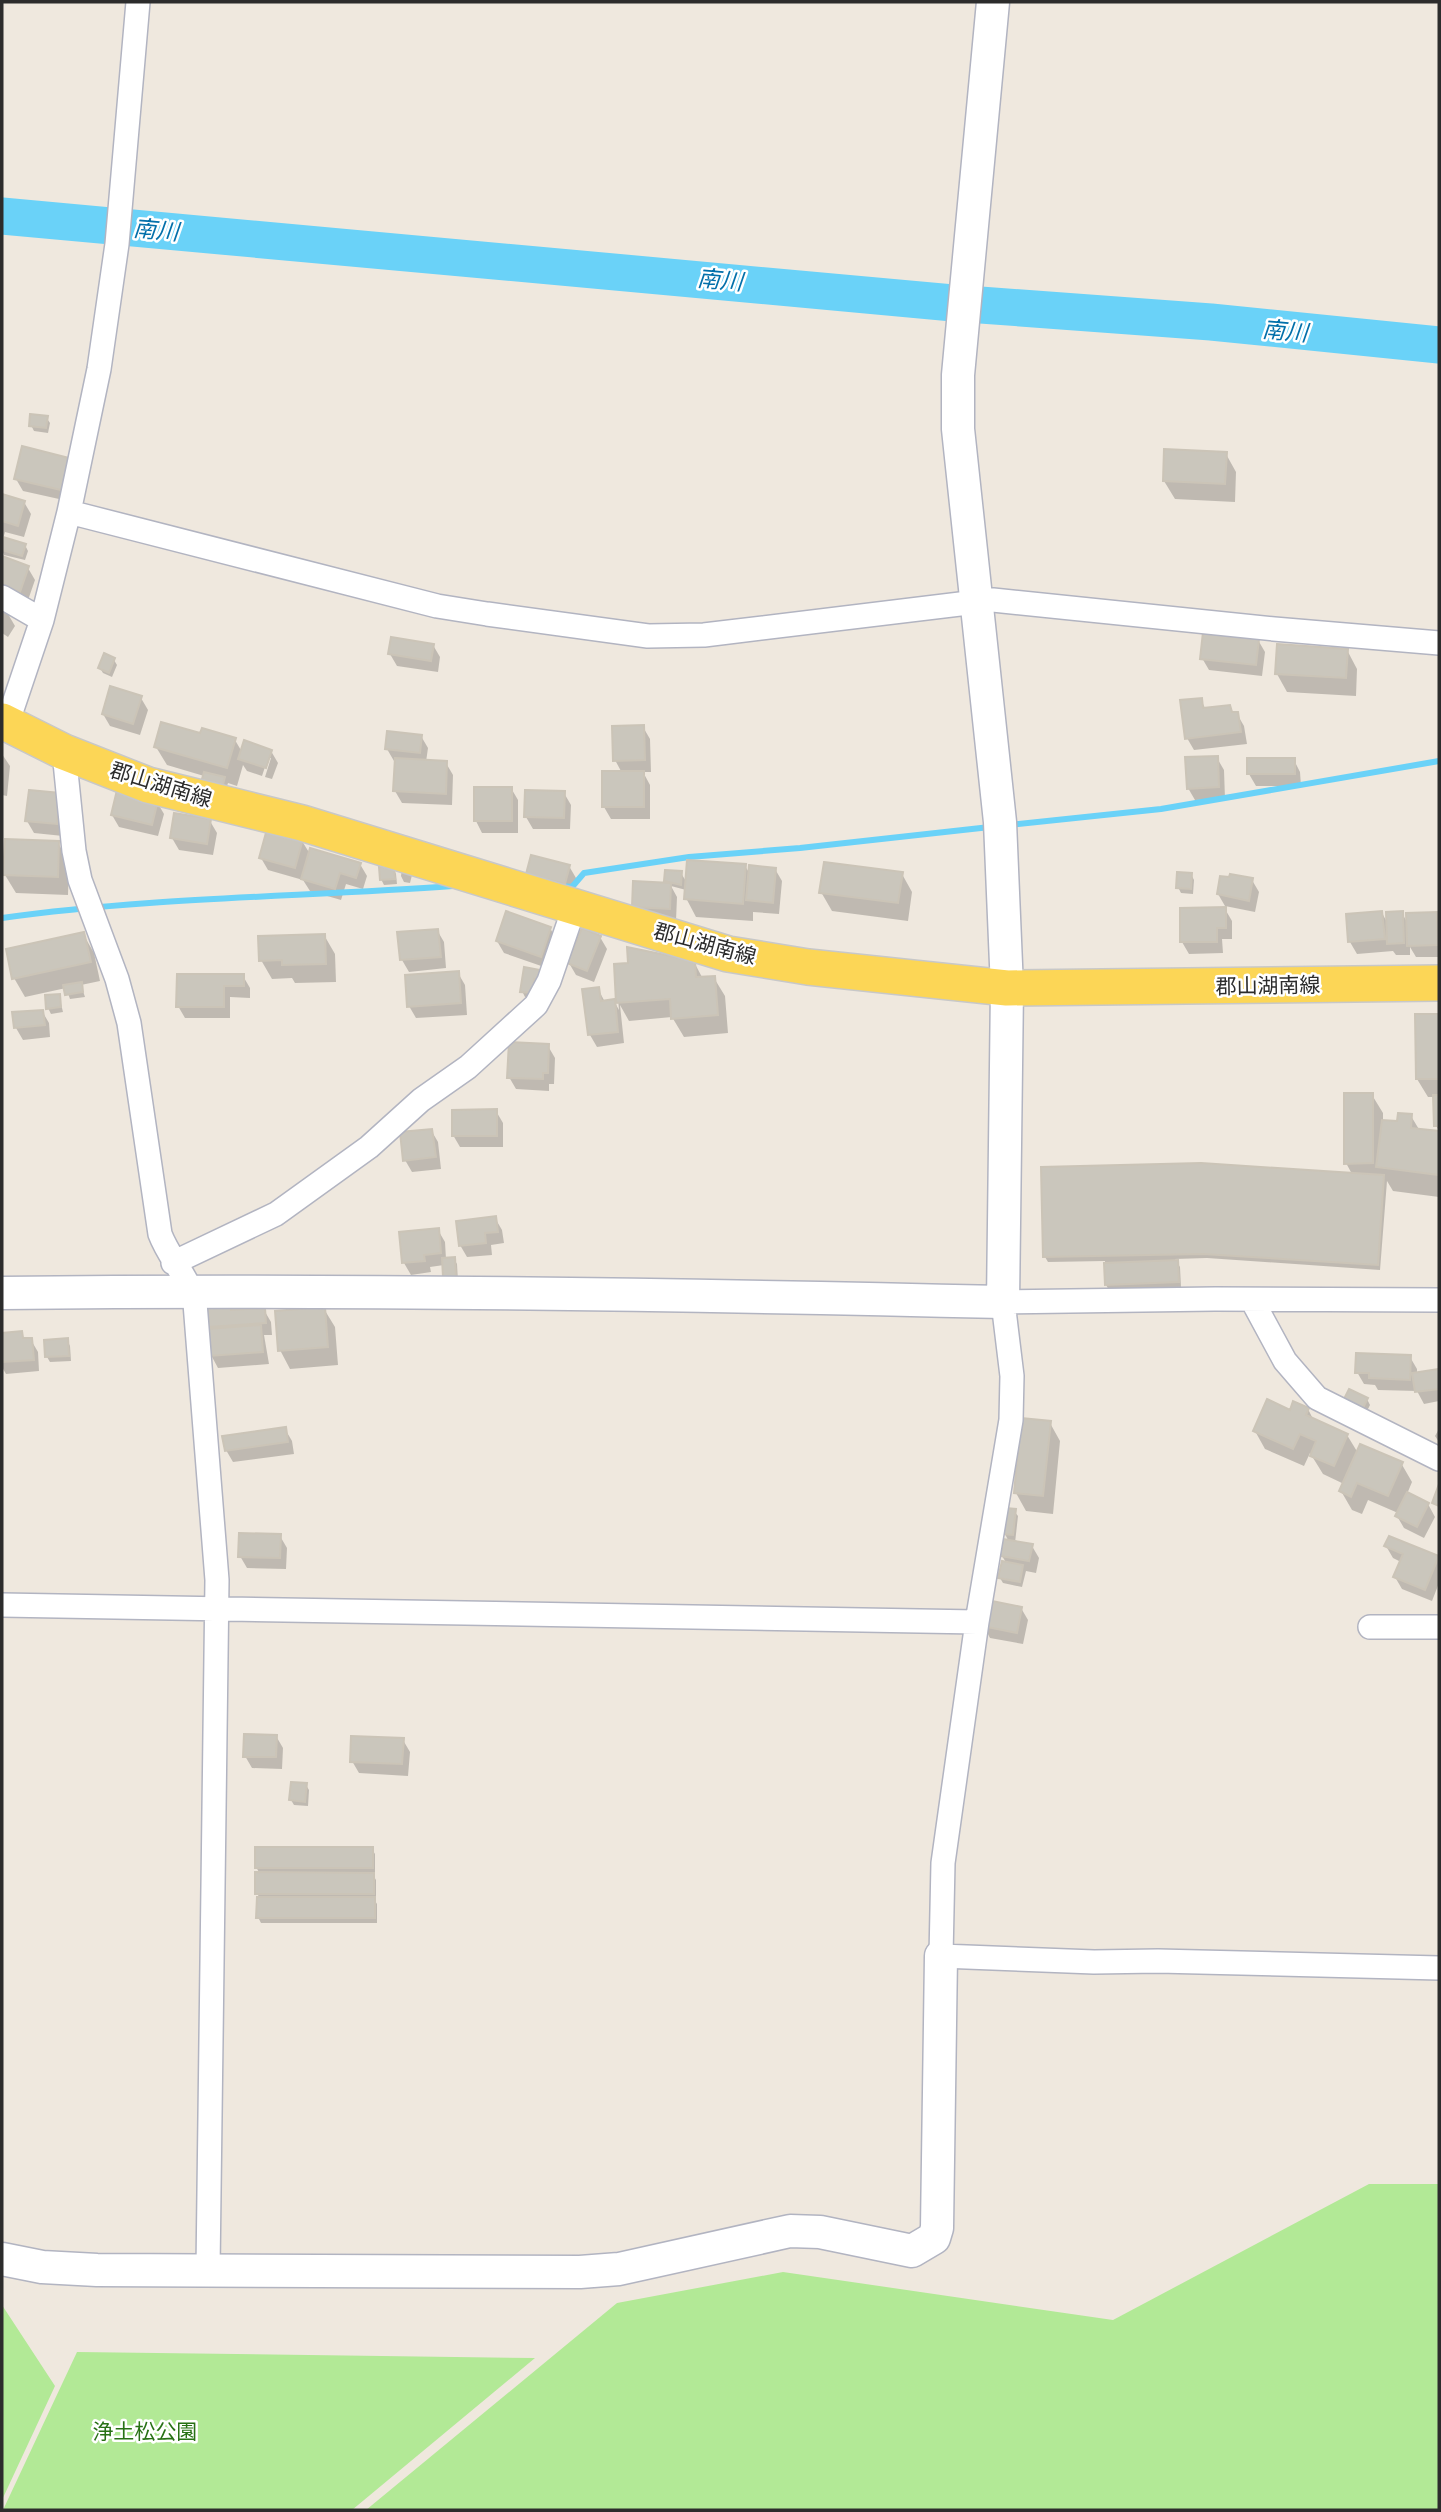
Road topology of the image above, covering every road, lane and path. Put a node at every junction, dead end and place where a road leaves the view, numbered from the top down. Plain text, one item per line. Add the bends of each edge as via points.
1 (138, 2) edge
2 (993, 2) edge
3 (69, 512) junction
4 (2, 597) edge
5 (977, 601) junction
6 (42, 620) junction
7 (1439, 643) edge
8 (5, 723) edge
9 (64, 752) junction
10 (575, 905) junction
11 (1439, 983) edge
12 (1007, 988) junction
13 (173, 1263) junction
14 (191, 1291) junction
15 (2, 1293) edge
16 (1252, 1300) junction
17 (1439, 1300) edge
18 (1003, 1302) junction
19 (1439, 1459) edge
20 (2, 1605) edge
21 (216, 1608) junction
22 (977, 1622) junction
23 (1370, 1627) dead end
24 (1439, 1627) edge
25 (941, 1956) junction
26 (1439, 1968) edge
27 (2, 2259) edge
28 (208, 2269) junction

1 - 3 street via 117,243 99,369
2 - 5 street via 958,375 958,429
3 - 5 street via 437,606 648,636 704,635
3 - 6 street
4 - 6 street
5 - 7 street
5 - 12 street via 1000,822
6 - 8 street
8 - 9 main road, 郡山湖南線
9 - 10 main road, 郡山湖南線 via 148,785 302,824
9 - 13 street via 80,880 117,979 128,1023 156,1219
10 - 12 main road, 郡山湖南線 via 728,954
10 - 13 street via 536,1005 468,1067 276,1214
11 - 12 main road, 郡山湖南線
12 - 18 street
13 - 14 street
14 - 15 street
14 - 18 street via 602,1293
14 - 21 street
16 - 17 street
16 - 18 street
16 - 19 street via 1285,1362 1317,1398
18 - 22 street via 1012,1376 1011,1420
20 - 21 street
21 - 22 street
21 - 28 street
22 - 25 street via 943,1863
23 - 24 street
25 - 26 street
25 - 28 street via 937,2228 934,2238 912,2251 820,2232 790,2231 619,2269 580,2273
27 - 28 street via 97,2270

